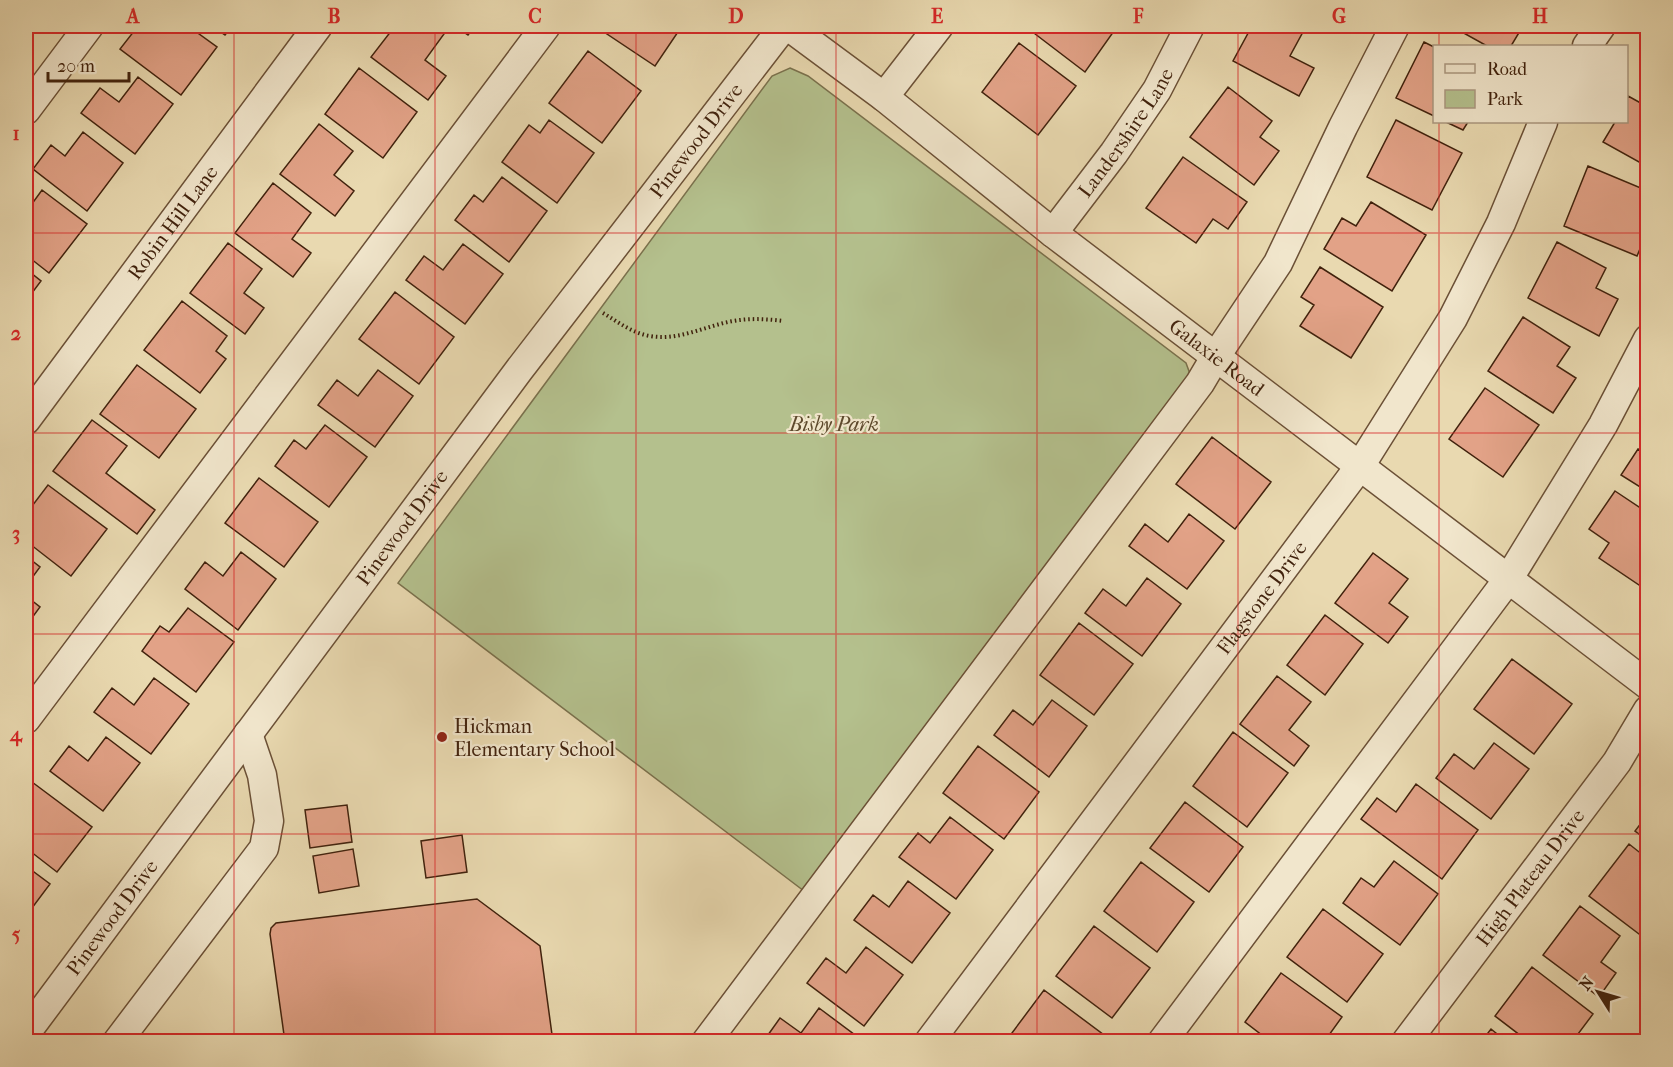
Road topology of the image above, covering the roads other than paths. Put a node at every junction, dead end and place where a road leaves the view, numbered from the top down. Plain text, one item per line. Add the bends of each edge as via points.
1 (89, 26) edge
2 (318, 26) edge
3 (546, 26) edge
4 (786, 26) edge
5 (939, 26) edge
6 (1190, 26) edge
7 (1395, 26) edge
8 (1601, 26) edge
9 (1588, 45) edge
10 (884, 98) junction
11 (26, 110) edge
12 (1543, 123) edge
13 (1053, 233) junction
14 (1647, 339) edge
15 (1216, 356) junction
16 (26, 420) edge
17 (1360, 466) junction
18 (1509, 578) junction
19 (1647, 685) edge
20 (1647, 710) edge
21 (26, 718) edge
22 (248, 734) junction
23 (26, 1033) edge
24 (117, 1041) edge
25 (706, 1041) edge
26 (929, 1041) edge
27 (1162, 1041) edge
28 (1406, 1041) edge

1 - 11 street
2 - 16 street, Robin Hill Lane
3 - 21 street
4 - 10 street, Galaxie Road
4 - 22 street, Pinewood Drive via 519,370
5 - 10 street
6 - 13 street, Landershire Lane via 1157,90
7 - 15 street via 1278,263
8 - 9 street
10 - 13 street, Galaxie Road
12 - 17 street, Flagstone Drive via 1501,223 1453,318
13 - 15 street, Galaxie Road
14 - 18 street via 1603,424
15 - 17 street, Galaxie Road
15 - 25 street via 1193,393
17 - 18 street, Galaxie Road
17 - 26 street, Flagstone Drive
18 - 19 street, Galaxie Road
18 - 27 street
20 - 28 street, High Plateau Drive via 1617,762
22 - 23 street, Pinewood Drive
22 - 24 street via 262,775 269,821 264,848

